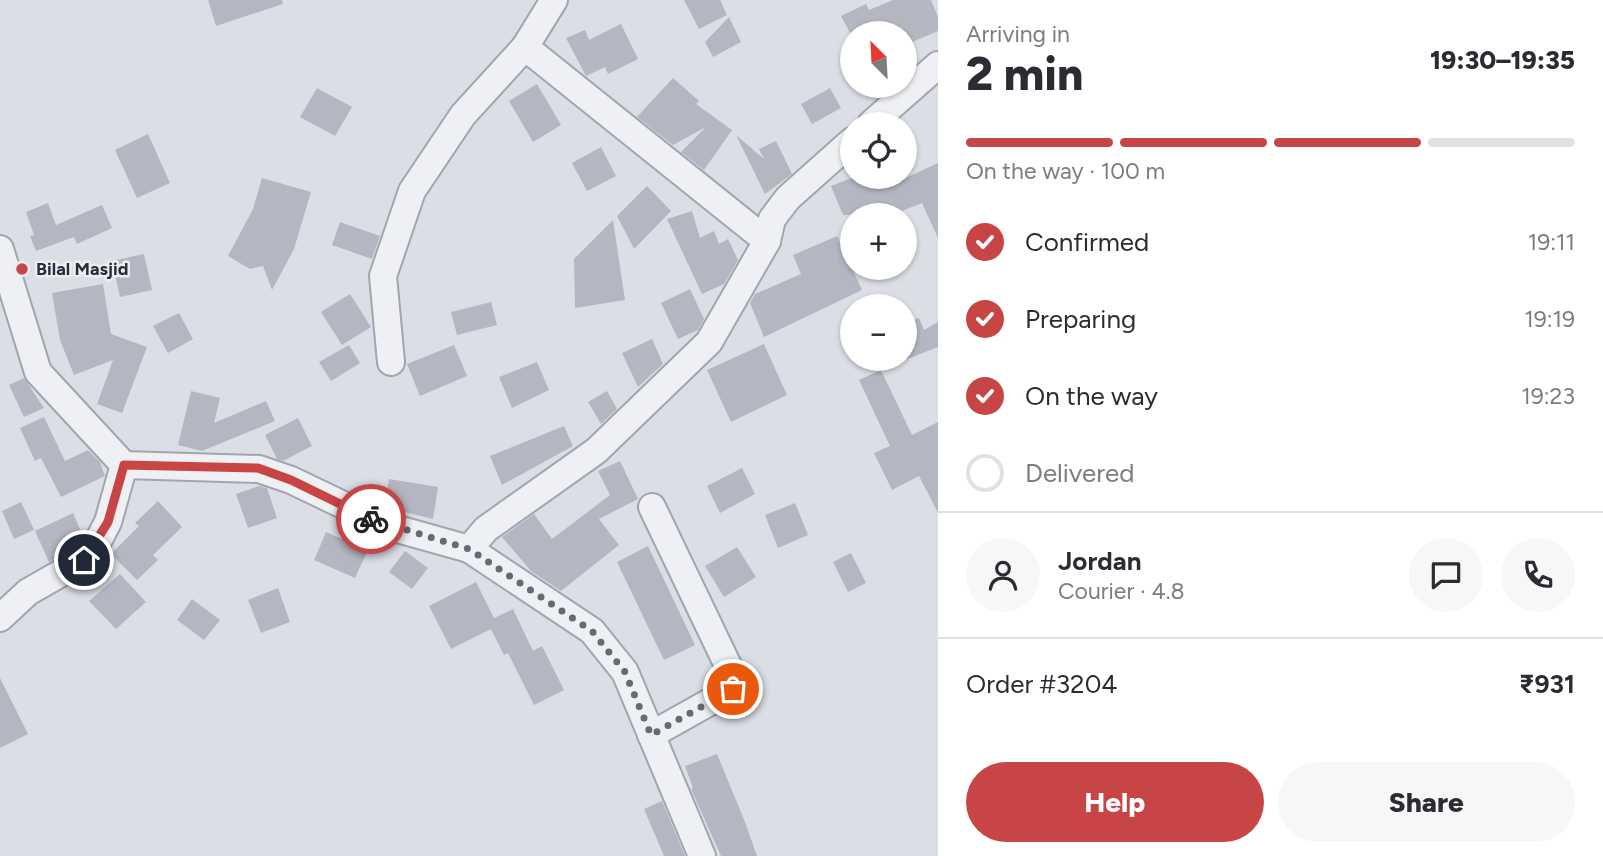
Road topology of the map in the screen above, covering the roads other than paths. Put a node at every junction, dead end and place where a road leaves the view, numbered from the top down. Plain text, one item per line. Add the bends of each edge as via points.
1 (554, 0) edge
2 (525, 47) junction
3 (938, 65) edge
4 (885, 112) edge
5 (840, 152) edge
6 (767, 241) junction
7 (0, 249) edge
8 (391, 362) dead end
9 (124, 465) junction
10 (652, 507) dead end
11 (469, 549) junction
12 (0, 618) edge
13 (651, 735) junction
14 (702, 856) edge

1 - 2 street
2 - 6 street
2 - 8 street via 463,115 412,191 383,276
3 - 4 street
5 - 6 street via 788,198 772,219
6 - 11 street via 709,342 596,451 486,529
7 - 9 street via 37,372
9 - 11 street via 258,468 387,526
9 - 12 street via 108,522 84,560 29,592
10 - 13 street via 733,676 733,689
11 - 13 street via 592,631 625,672
13 - 14 street

